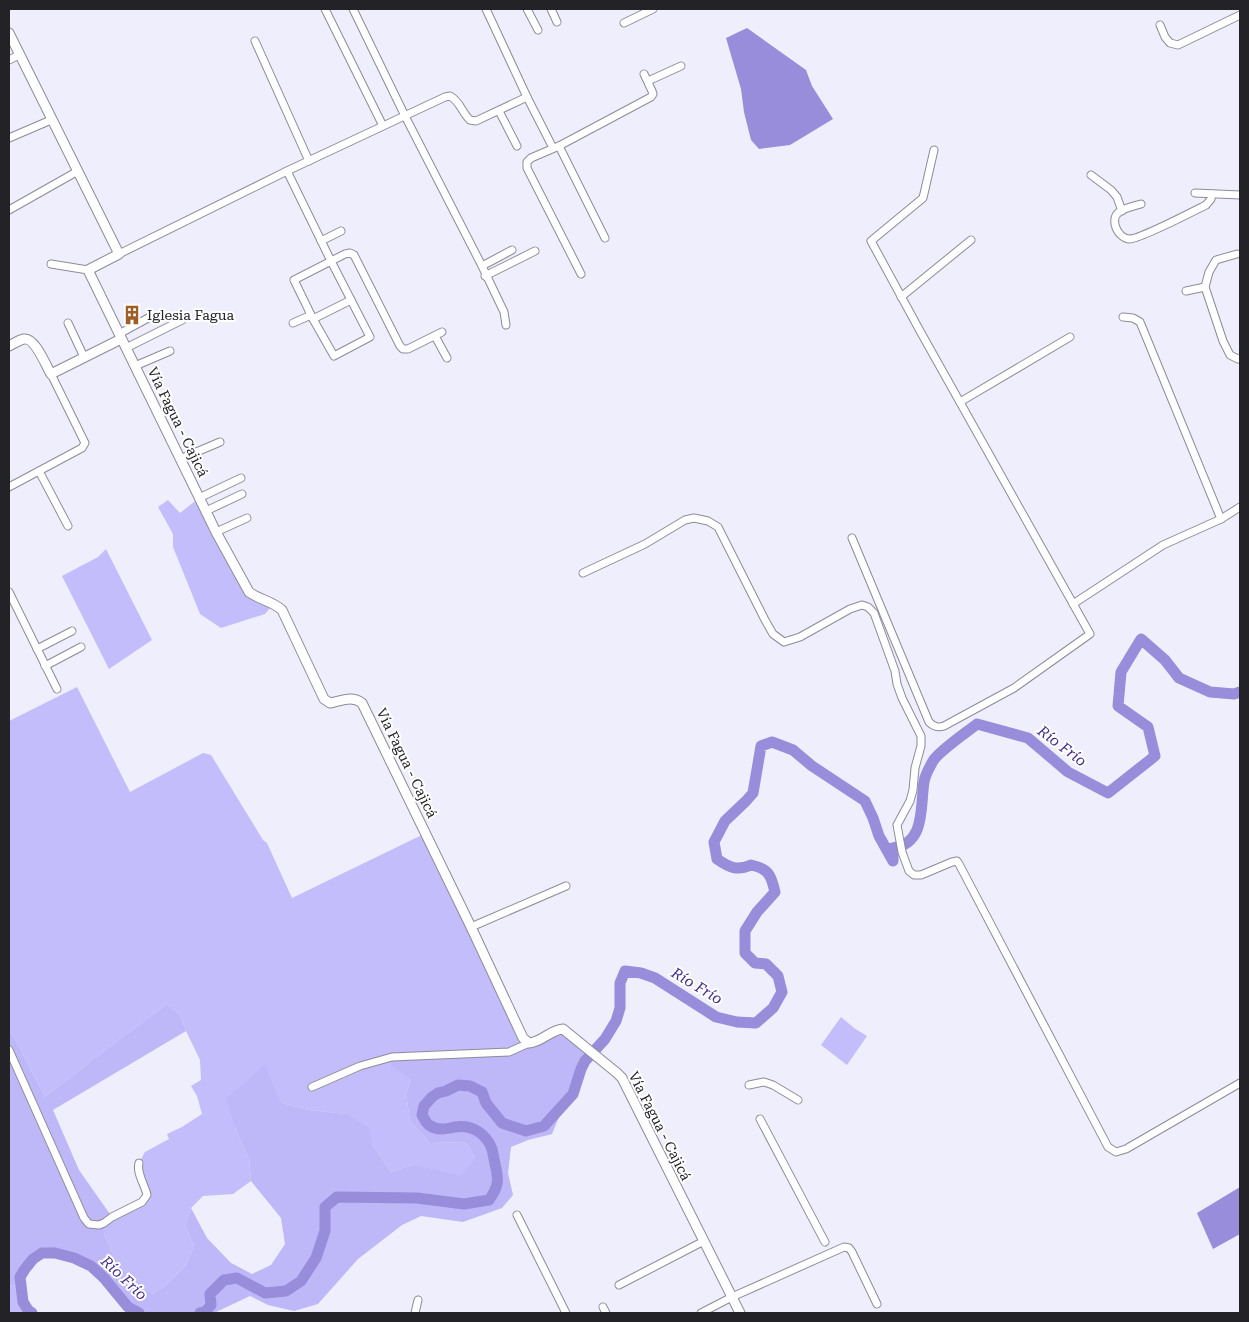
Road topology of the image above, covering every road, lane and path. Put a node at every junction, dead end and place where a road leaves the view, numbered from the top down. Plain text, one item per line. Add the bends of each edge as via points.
1 (325, 9) edge
2 (353, 9) edge
3 (486, 9) edge
4 (527, 9) edge
5 (551, 9) edge
6 (653, 9) edge
7 (1240, 14) edge
8 (557, 22) dead end
9 (624, 23) dead end
10 (1160, 26) dead end
11 (538, 30) dead end
12 (9, 34) edge
13 (254, 41) dead end
14 (20, 56) junction
15 (9, 60) edge
16 (680, 66) dead end
17 (644, 74) dead end
18 (648, 82) junction
19 (527, 97) junction
20 (498, 111) junction
21 (405, 116) junction
22 (51, 120) junction
23 (383, 126) junction
24 (9, 138) edge
25 (517, 146) dead end
26 (556, 147) junction
27 (934, 150) dead end
28 (309, 161) junction
29 (78, 171) junction
30 (287, 171) junction
31 (1091, 175) dead end
32 (1195, 194) dead end
33 (1212, 194) junction
34 (1240, 195) edge
35 (1141, 204) dead end
36 (9, 210) edge
37 (1122, 211) junction
38 (341, 231) dead end
39 (605, 238) dead end
40 (972, 240) dead end
41 (321, 241) junction
42 (512, 250) dead end
43 (535, 251) dead end
44 (119, 254) junction
45 (1237, 254) dead end
46 (331, 261) junction
47 (51, 264) dead end
48 (482, 266) junction
49 (88, 270) junction
50 (581, 274) dead end
51 (485, 276) junction
52 (1205, 287) junction
53 (1186, 291) dead end
54 (901, 297) junction
55 (351, 300) junction
56 (150, 317) dead end
57 (312, 317) junction
58 (1123, 317) dead end
59 (182, 320) dead end
60 (68, 323) dead end
61 (294, 323) dead end
62 (506, 325) dead end
63 (442, 332) dead end
64 (120, 336) junction
65 (435, 336) junction
66 (1070, 337) dead end
67 (9, 346) edge
68 (126, 348) junction
69 (170, 351) dead end
70 (84, 357) junction
71 (447, 358) dead end
72 (1240, 358) edge
73 (135, 366) junction
74 (51, 374) junction
75 (960, 402) junction
76 (220, 442) dead end
77 (180, 459) junction
78 (39, 471) junction
79 (241, 478) dead end
80 (9, 487) edge
81 (242, 494) dead end
82 (199, 498) junction
83 (1240, 507) edge
84 (206, 510) junction
85 (247, 518) dead end
86 (1221, 519) junction
87 (68, 526) dead end
88 (216, 532) junction
89 (852, 538) dead end
90 (583, 573) dead end
91 (9, 592) edge
92 (1073, 604) junction
93 (72, 631) dead end
94 (81, 647) dead end
95 (37, 649) junction
96 (45, 666) junction
97 (57, 689) dead end
98 (566, 886) dead end
99 (471, 927) junction
100 (529, 1043) junction
101 (9, 1050) edge
102 (1240, 1083) edge
103 (749, 1085) dead end
104 (312, 1086) dead end
105 (798, 1100) dead end
106 (760, 1119) dead end
107 (139, 1163) dead end
108 (517, 1215) dead end
109 (704, 1241) junction
110 (825, 1242) dead end
111 (618, 1284) dead end
112 (732, 1297) junction
113 (418, 1300) dead end
114 (877, 1304) dead end
115 (415, 1313) edge
116 (566, 1313) edge
117 (701, 1313) edge
118 (740, 1313) edge

1 - 23 street
2 - 21 street
3 - 19 street
4 - 11 street
5 - 8 street
6 - 9 street
7 - 10 street via 1178,45 1170,43
12 - 14 street
13 - 28 street
14 - 15 street
14 - 22 street
16 - 18 street
17 - 18 street
18 - 26 street via 653,94 651,97
19 - 20 street
19 - 26 street
20 - 21 street via 470,120 456,99 450,96
20 - 25 street
21 - 23 street
21 - 48 street
22 - 24 street
22 - 29 street
23 - 28 street
26 - 39 street
26 - 50 street via 531,158 527,168
27 - 54 street via 924,198 871,242
28 - 30 street
29 - 36 street
29 - 44 street
30 - 41 street
30 - 44 street
31 - 37 street via 1111,190
32 - 33 street
33 - 34 street
33 - 37 street via 1206,205 1132,239 1122,237 1117,230 1116,216
35 - 37 street
38 - 41 street
40 - 54 street
41 - 46 street
42 - 48 street
43 - 51 street
44 - 49 street
45 - 52 street via 1216,260
46 - 55 street
46 - 57 street via 294,280
46 - 65 street via 345,254 354,255 403,349
47 - 49 street
48 - 51 street
49 - 64 street, Vía Fagua - Cajicá
51 - 62 street via 504,312
52 - 53 street
52 - 72 street via 1223,341 1230,355
54 - 75 street
55 - 57 street
55 - 57 street via 370,338 334,356
56 - 64 street
57 - 61 street
58 - 86 street via 1140,322
59 - 68 street
60 - 70 street
63 - 65 street
64 - 68 street, Vía Fagua - Cajicá
64 - 70 street
65 - 71 street
66 - 75 street
67 - 74 street via 24,339 30,340
68 - 73 street, Vía Fagua - Cajicá
69 - 73 street
70 - 74 street
73 - 77 street, Vía Fagua - Cajicá
74 - 78 street via 85,443 82,448
75 - 92 street
76 - 77 street
77 - 82 street, Vía Fagua - Cajicá
78 - 80 street
78 - 87 street
79 - 82 street
81 - 84 street
82 - 84 street, Vía Fagua - Cajicá
83 - 86 street
84 - 88 street, Vía Fagua - Cajicá
85 - 88 street
86 - 92 street via 1163,545
88 - 99 street, Vía Fagua - Cajicá via 249,592 282,610 324,699 330,703 357,699 362,703
89 - 92 street via 929,722 939,728 1014,688 1090,634
90 - 102 street via 694,518 718,527 773,634 784,642 850,610 862,605 868,607 874,613 902,698 921,736 913,790 897,825 909,871 921,875 957,861 1030,1005 1108,1147 1116,1152 1126,1150
91 - 95 street
93 - 95 street
94 - 96 street
95 - 96 street
96 - 97 street
98 - 99 street
99 - 100 street, Vía Fagua - Cajicá via 523,1038
100 - 104 street via 509,1052 392,1057
100 - 109 street, Vía Fagua - Cajicá via 563,1029 622,1078
101 - 107 street via 89,1224 104,1223 147,1196
103 - 105 street via 764,1082
106 - 110 street
108 - 116 street
109 - 111 street
109 - 112 street, Vía Fagua - Cajicá
112 - 114 street via 844,1246 852,1252
112 - 117 street
112 - 118 street, Vía Fagua - Cajicá
113 - 115 street

